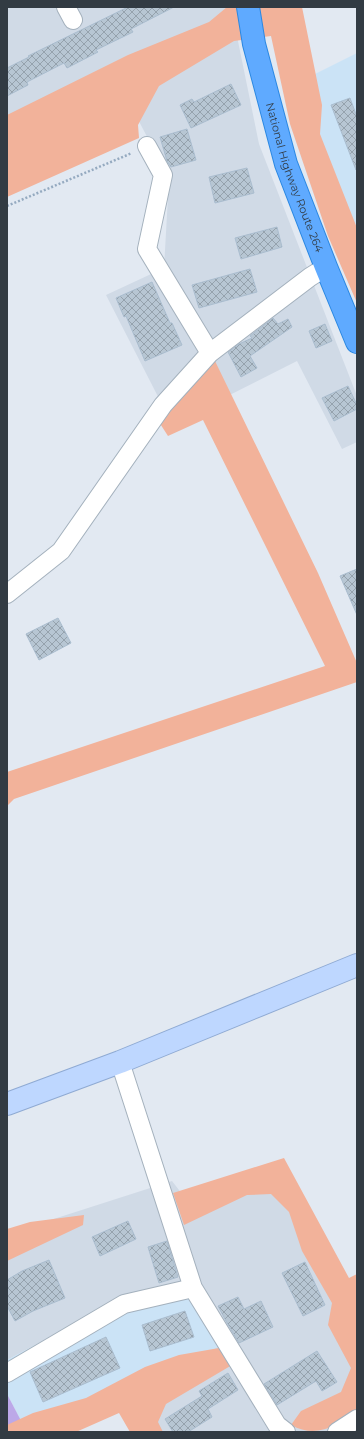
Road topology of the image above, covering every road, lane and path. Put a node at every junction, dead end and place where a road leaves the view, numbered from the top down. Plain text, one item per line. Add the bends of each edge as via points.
1 (248, 7) edge
2 (147, 146) joint
3 (7, 206) edge
4 (326, 267) junction
5 (357, 342) edge
6 (210, 353) junction
7 (7, 594) edge
8 (357, 965) edge
9 (120, 1062) junction
10 (7, 1104) edge
11 (193, 1288) junction
12 (7, 1373) edge
13 (357, 1420) edge
14 (286, 1432) edge
15 (337, 1432) edge

1 - 4 highway, National Highway Route 264 via 254,44 286,164
2 - 3 path
2 - 6 street via 163,175 147,249
4 - 5 highway, National Highway Route 264
4 - 6 street
6 - 7 street via 163,405 61,551
8 - 9 street
9 - 10 street
9 - 11 street
11 - 12 street via 124,1304
11 - 14 street via 277,1425
13 - 15 street

